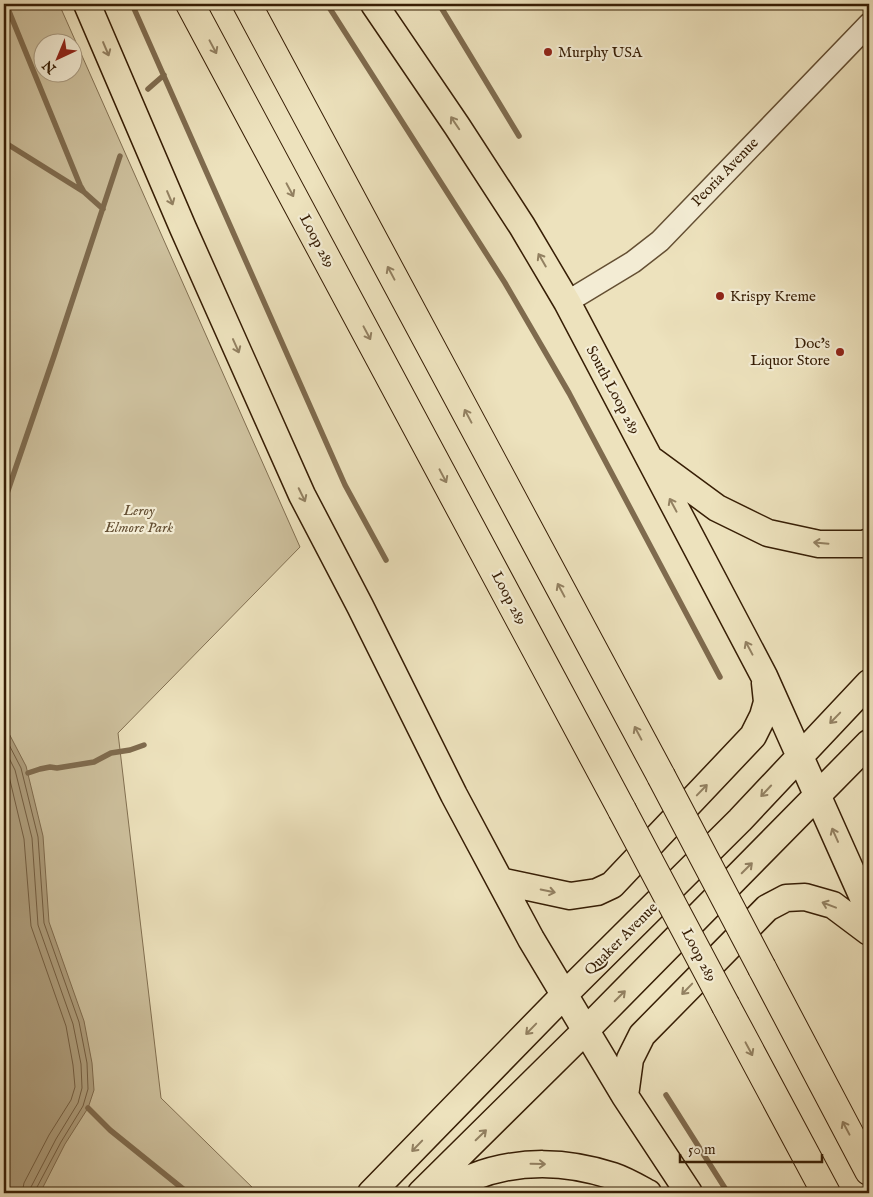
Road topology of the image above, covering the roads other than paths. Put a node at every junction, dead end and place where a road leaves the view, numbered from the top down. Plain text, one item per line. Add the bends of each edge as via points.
1 (87, 4) edge
2 (190, 4) edge
3 (247, 4) edge
4 (374, 4) edge
5 (869, 24) edge
6 (567, 302) junction
7 (647, 456) junction
8 (869, 542) edge
9 (764, 676) junction
10 (869, 683) edge
11 (869, 744) edge
12 (799, 756) junction
13 (817, 796) junction
14 (500, 881) junction
15 (869, 911) edge
16 (869, 932) edge
17 (565, 994) junction
18 (586, 1030) junction
19 (625, 1096) junction
20 (869, 1171) edge
21 (371, 1193) edge
22 (421, 1193) edge
23 (443, 1193) edge
24 (648, 1193) edge
25 (689, 1193) edge
26 (826, 1193) edge

1 -> 14 main road via 302,495
2 -> 26 highway, Loop 289, bridge
20 -> 3 highway, bridge
6 -> 4 main road, South Loop 289 via 522,226
5 - 6 street, Peoria Avenue via 660,241 634,262
6 - 7 main road, South Loop 289
8 -> 7 main road via 819,544 768,533 717,508
9 -> 7 main road, South Loop 289
9 - 12 main road, South Loop 289
14 -> 9 main road via 570,896 597,892 612,885 753,736 767,702
10 -> 12 main road, Quaker Avenue
11 - 13 main road
12 - 13 main road, South Loop 289
12 -> 17 main road, Quaker Avenue via 740,820
15 -> 13 main road, South Loop 289
18 -> 13 main road
14 - 17 main road
16 -> 19 main road via 833,905 805,897 786,898 767,908 642,1035 630,1059
17 - 18 main road
17 -> 21 main road, Quaker Avenue
18 - 19 main road
22 -> 18 main road
19 - 25 main road
23 -> 24 main road via 472,1177 529,1164 555,1164 614,1177

